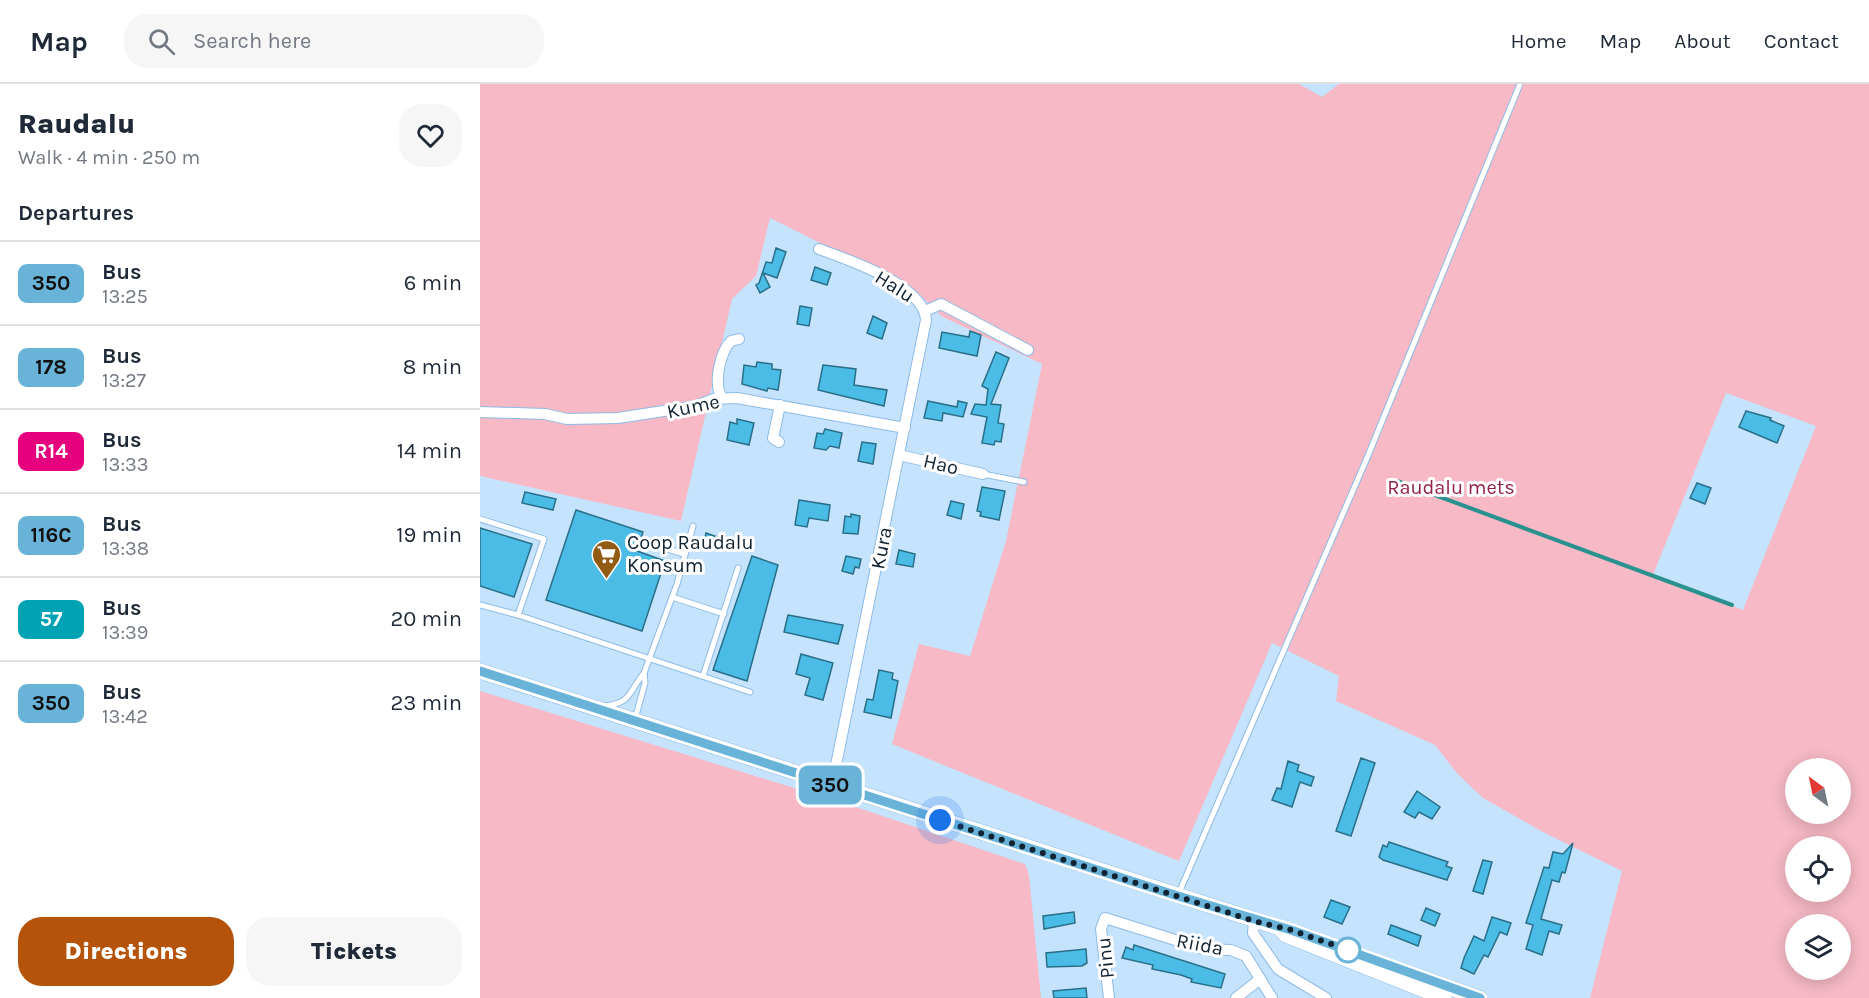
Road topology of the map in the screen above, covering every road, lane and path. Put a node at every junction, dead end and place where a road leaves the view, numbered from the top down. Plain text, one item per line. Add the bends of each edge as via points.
1 (1520, 84) edge
2 (819, 249) dead end
3 (925, 310) junction
4 (739, 339) dead end
5 (1028, 350) dead end
6 (722, 398) junction
7 (780, 405) junction
8 (480, 412) edge
9 (905, 428) junction
10 (779, 442) dead end
11 (899, 455) junction
12 (983, 474) joint
13 (1024, 482) dead end
14 (480, 519) edge
15 (693, 526) dead end
16 (648, 543) dead end
17 (684, 554) junction
18 (738, 568) dead end
19 (672, 597) junction
20 (480, 605) edge
21 (724, 614) junction
22 (518, 615) junction
23 (650, 658) junction
24 (480, 671) edge
25 (644, 673) junction
26 (703, 676) junction
27 (750, 692) dead end
28 (593, 708) junction
29 (634, 721) junction
30 (832, 785) junction
31 (1178, 896) junction
32 (1105, 918) joint
33 (1254, 921) junction
34 (1259, 980) junction
35 (1442, 994) edge
36 (1109, 998) edge
37 (1236, 998) edge
38 (1272, 998) edge
39 (1326, 998) edge
40 (1479, 998) edge

1 - 31 lane via 1371,447
2 - 3 street, Halu via 905,288
3 - 5 street, Halu via 941,304
3 - 9 street, Kura
4 - 6 street via 731,340 726,347 717,383
6 - 7 street, Kume
6 - 8 street, Kume via 660,413 618,418 567,419 545,414
7 - 9 street, Kume
7 - 10 street via 773,438
9 - 11 street, Kura
11 - 12 street, Hao
11 - 30 street, Kura
12 - 13 lane
14 - 22 lane via 544,539
15 - 17 lane
16 - 17 lane
17 - 19 lane
18 - 21 lane
19 - 21 lane
19 - 23 lane
20 - 22 lane
21 - 26 lane
22 - 23 lane
23 - 25 lane
23 - 26 lane
24 - 28 main road
25 - 28 lane via 622,703
25 - 29 lane via 645,683
26 - 27 lane
28 - 29 main road
29 - 30 main road
30 - 31 main road
31 - 33 main road
32 - 34 street, Riida via 1204,949 1240,952
32 - 36 street, Pinu via 1101,929
33 - 35 main road
33 - 39 street via 1253,933 1278,969
34 - 37 street
34 - 38 street, Riida
35 - 40 main road

